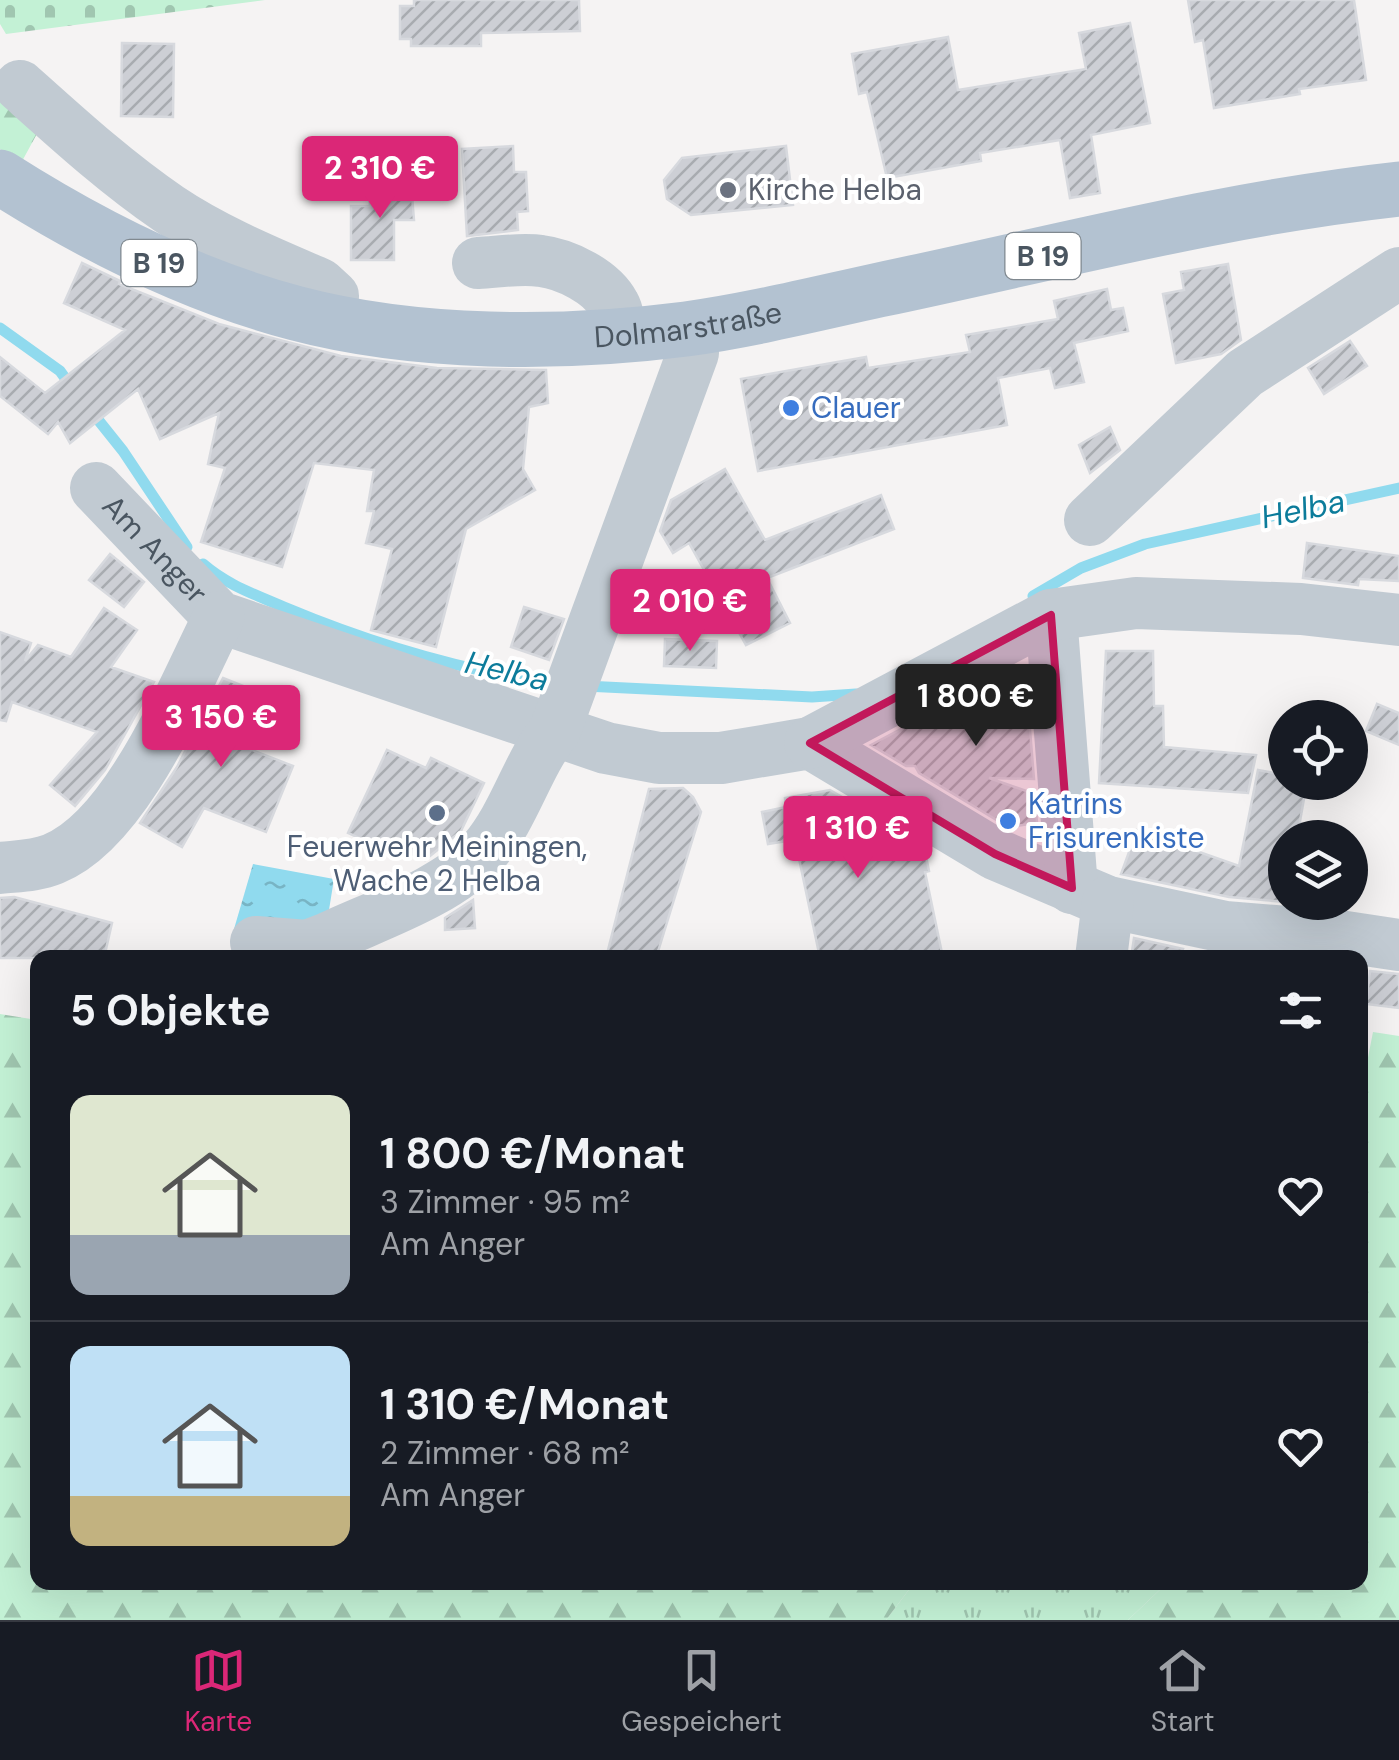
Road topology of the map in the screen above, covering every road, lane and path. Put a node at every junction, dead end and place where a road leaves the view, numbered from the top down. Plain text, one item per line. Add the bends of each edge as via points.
1 (20, 86) dead end
2 (0, 178) edge
3 (1399, 189) edge
4 (478, 263) dead end
5 (1399, 273) edge
6 (331, 321) junction
7 (689, 328) junction
8 (620, 335) junction
9 (96, 488) dead end
10 (1090, 520) dead end
11 (1051, 615) junction
12 (219, 617) junction
13 (1399, 620) edge
14 (559, 718) junction
15 (810, 744) junction
16 (0, 868) edge
17 (1090, 895) junction
18 (256, 942) dead end
19 (1399, 946) edge
20 (1100, 950) edge

1 - 6 street via 170,210 320,284 333,296
2 - 6 main road, Dolmarstraße / B 19 via 138,256 261,303
3 - 7 main road, Dolmarstraße / B 19 via 1254,211
4 - 8 street via 540,260 560,266 608,295
5 - 10 street via 1245,373
6 - 8 main road, Dolmarstraße / B 19 via 528,339
7 - 8 main road, Dolmarstraße / B 19
7 - 14 street via 693,353
9 - 12 street, Am Anger
11 - 13 street via 1136,603
11 - 15 street, Am Anger
11 - 17 street
12 - 14 street, Am Anger
12 - 16 street via 142,768 95,829 54,858
14 - 15 street, Am Anger via 606,748 659,758 721,758
14 - 18 street via 508,814 458,876 306,946
15 - 17 street via 995,854
17 - 19 street via 1225,927
17 - 20 street

